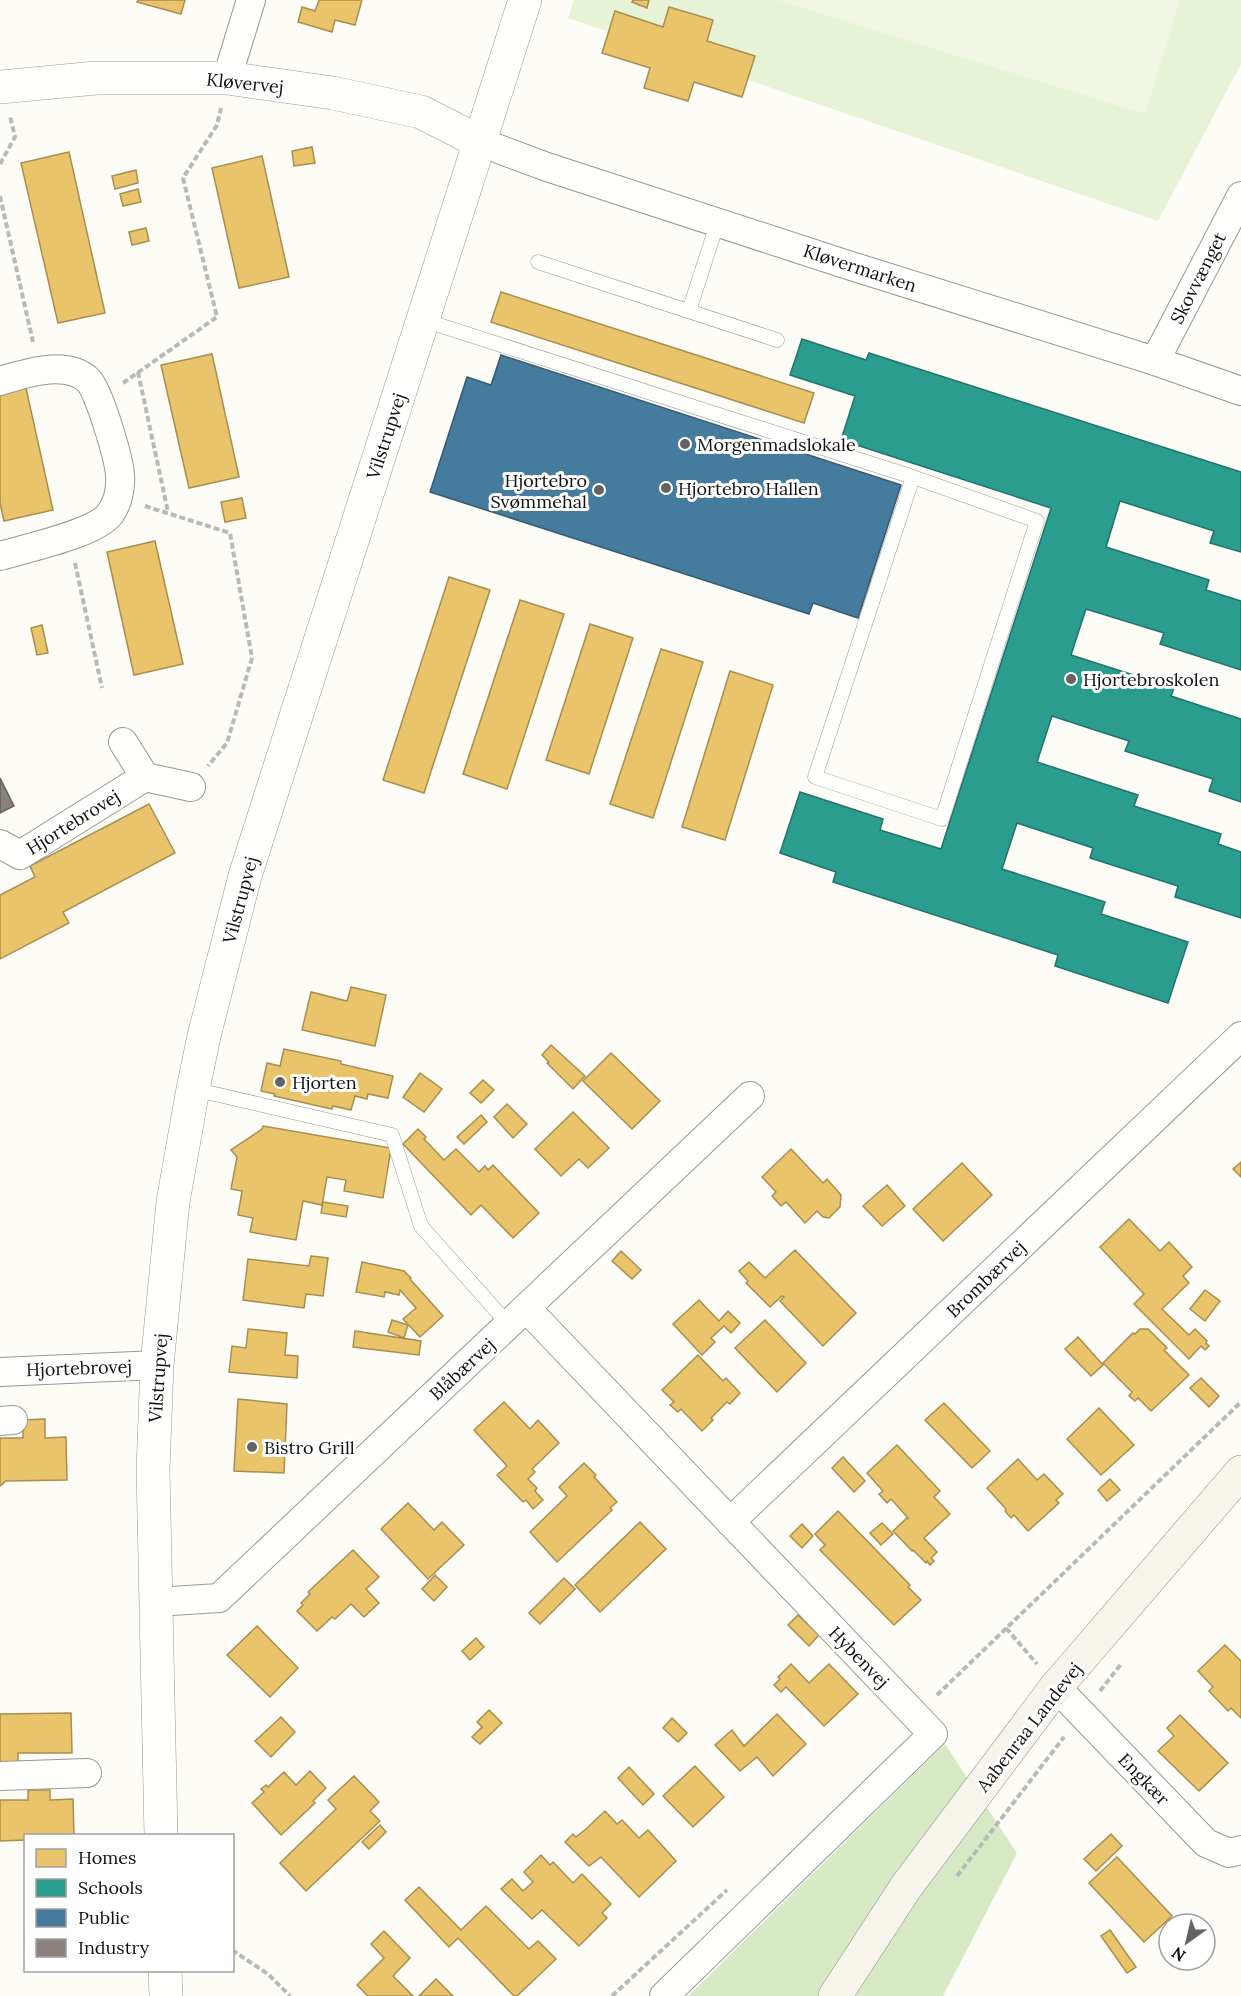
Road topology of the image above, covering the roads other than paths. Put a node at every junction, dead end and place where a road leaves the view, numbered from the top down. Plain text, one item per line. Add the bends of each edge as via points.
1 (251, 0) edge
2 (525, 0) edge
3 (227, 78) junction
4 (2, 87) edge
5 (480, 142) junction
6 (1241, 196) edge
7 (718, 222) junction
8 (538, 262) dead end
9 (689, 311) junction
10 (423, 320) junction
11 (777, 340) dead end
12 (1155, 361) junction
13 (0, 381) edge
14 (1241, 391) edge
15 (913, 477) junction
16 (0, 556) edge
17 (123, 742) dead end
18 (145, 777) junction
19 (190, 787) road end
20 (0, 844) edge
21 (1241, 1036) edge
22 (193, 1089) junction
23 (750, 1096) dead end
24 (518, 1317) junction
25 (158, 1365) junction
26 (0, 1372) edge
27 (1241, 1472) edge
28 (730, 1522) junction
29 (156, 1602) junction
30 (1056, 1688) junction
31 (87, 1773) dead end
32 (0, 1776) edge
33 (161, 1834) edge
34 (1241, 1850) edge
35 (165, 1972) edge
36 (166, 1996) edge
37 (664, 1996) edge
38 (836, 1996) edge

1 - 3 street
2 - 5 street, Vilstrupvej
3 - 4 street, Kløvervej via 96,78
3 - 5 street, Kløvervej via 333,93 421,112
5 - 7 street, Kløvermarken
5 - 10 street, Vilstrupvej
6 - 12 street, Skovvænget
7 - 9 lane
7 - 12 street, Kløvermarken
8 - 9 lane
9 - 11 lane
10 - 15 lane
10 - 22 street, Vilstrupvej via 245,876
12 - 14 street, Kløvermarken
13 - 16 street via 57,369 88,379 100,399 120,474 118,498 110,514 96,527
15 - 15 lane via 1037,521 942,819 816,777
17 - 18 street
18 - 19 street
18 - 20 street, Hjortebrovej via 20,855
21 - 28 street, Brombærvej
22 - 24 lane via 392,1135 421,1226
22 - 25 street, Vilstrupvej via 173,1202
23 - 24 street, Blåbærvej
24 - 28 street, Hybenvej
24 - 29 street, Blåbærvej via 219,1598
25 - 26 street, Hjortebrovej
25 - 29 street, Vilstrupvej via 153,1469
27 - 30 main road, Aabenraa Landevej
28 - 37 street, Hybenvej via 933,1734
29 - 33 street, Vilstrupvej
30 - 34 street, Engkær via 1206,1843 1230,1853
30 - 38 main road, Aabenraa Landevej via 906,1887
31 - 32 street
35 - 36 street

